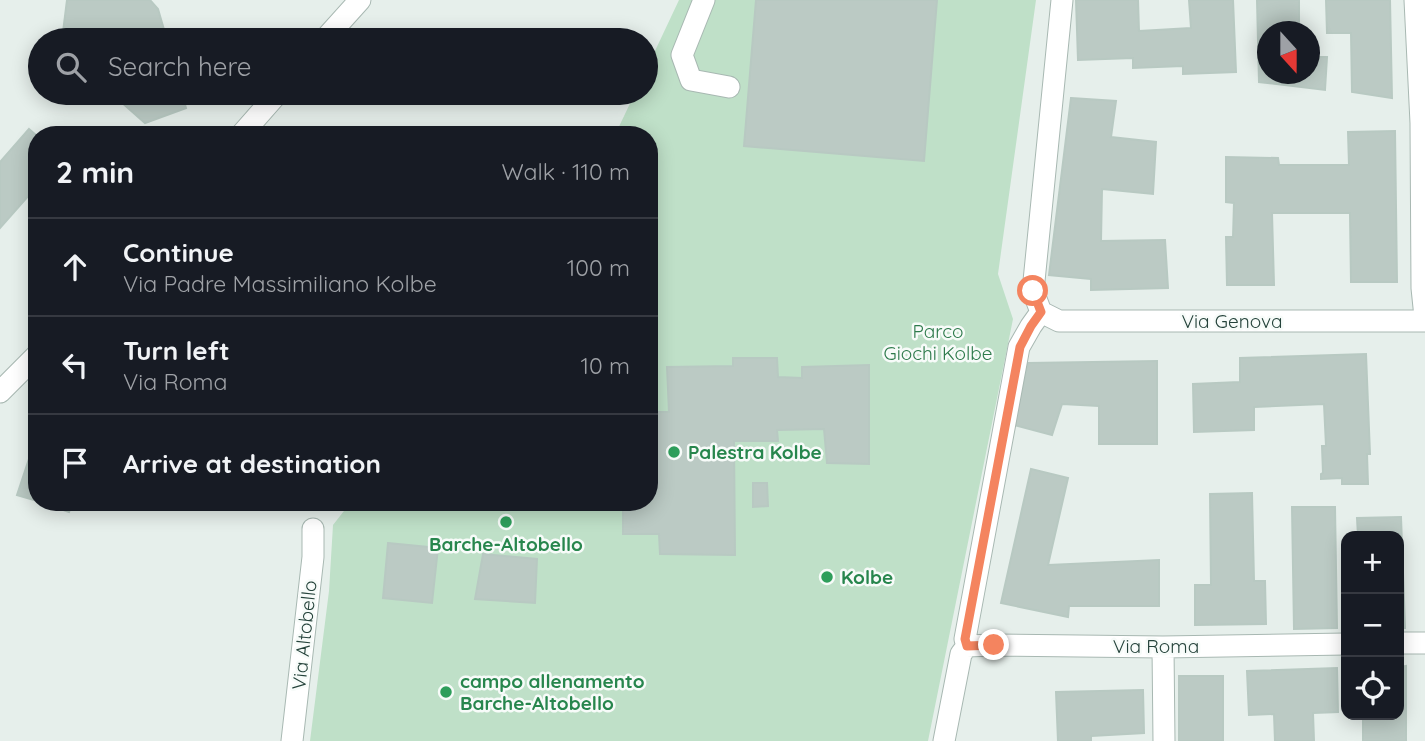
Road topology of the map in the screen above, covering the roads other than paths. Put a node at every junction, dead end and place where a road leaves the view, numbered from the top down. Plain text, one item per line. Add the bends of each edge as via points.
1 (360, 0) edge
2 (704, 0) edge
3 (1062, 0) edge
4 (1415, 0) edge
5 (335, 28) edge
6 (729, 87) dead end
7 (267, 105) edge
8 (249, 126) edge
9 (1041, 312) junction
10 (1425, 319) edge
11 (28, 364) edge
12 (0, 392) edge
13 (313, 529) dead end
14 (1404, 643) edge
15 (1425, 643) edge
16 (1341, 644) edge
17 (967, 646) junction
18 (1163, 647) junction
19 (292, 741) edge
20 (944, 741) edge
21 (1164, 741) edge

1 - 5 street
2 - 6 street via 682,55 691,80
3 - 9 street via 1033,291
4 - 10 street
7 - 8 street
9 - 10 street, Via Genova via 1059,321
9 - 17 street via 1020,347
11 - 12 street
13 - 19 street, Via Altobello
14 - 15 street
16 - 18 street, Via Roma
17 - 18 street, Via Roma
17 - 20 street via 961,654
18 - 21 street

